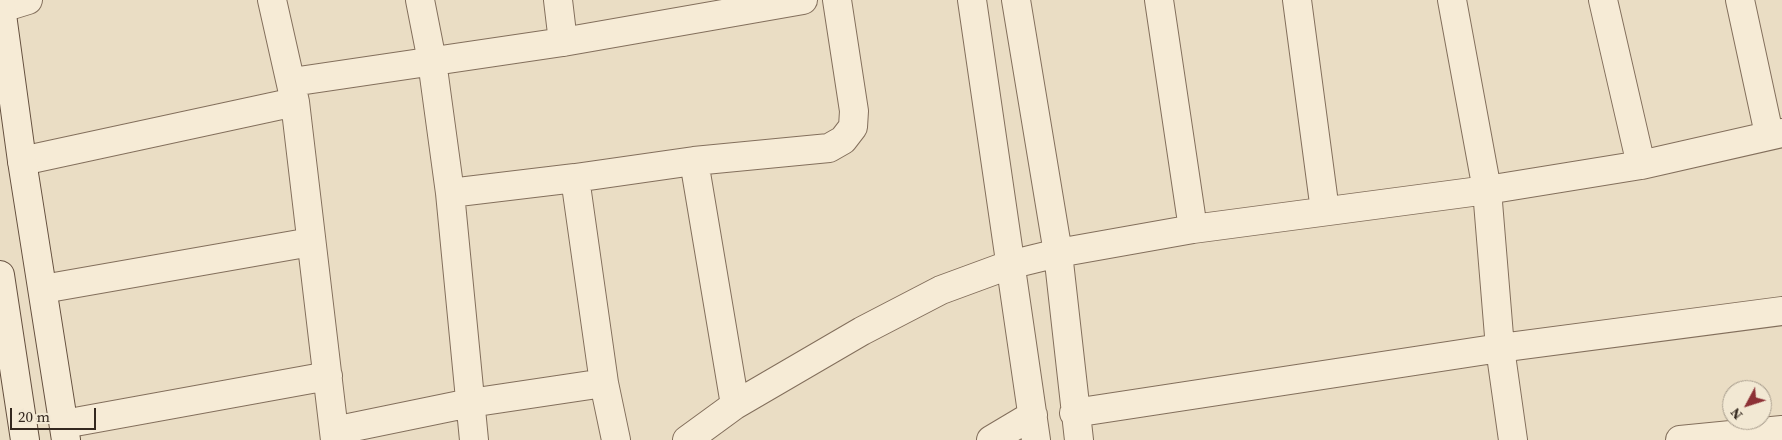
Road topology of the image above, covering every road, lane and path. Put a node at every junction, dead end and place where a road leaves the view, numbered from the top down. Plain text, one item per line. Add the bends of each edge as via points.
1 (28, 0) edge
2 (272, 0) edge
3 (420, 0) edge
4 (558, 0) edge
5 (803, 0) edge
6 (837, 0) edge
7 (972, 0) edge
8 (1016, 0) edge
9 (1160, 0) edge
10 (1297, 0) edge
11 (1452, 0) edge
12 (1603, 0) edge
13 (1740, 0) edge
14 (1, 4) edge
15 (703, 8) edge
16 (563, 42) junction
17 (432, 61) junction
18 (293, 92) junction
19 (1776, 134) edge
20 (22, 161) junction
21 (694, 161) junction
22 (1642, 165) junction
23 (574, 178) junction
24 (1487, 190) junction
25 (450, 193) junction
26 (1325, 211) junction
27 (1194, 229) junction
28 (311, 242) junction
29 (1058, 253) junction
30 (1009, 265) junction
31 (0, 275) edge
32 (43, 288) junction
33 (1782, 311) edge
34 (1500, 348) junction
35 (328, 376) junction
36 (604, 383) junction
37 (470, 403) junction
38 (735, 405) junction
39 (1074, 413) junction
40 (1034, 428) edge
41 (1782, 430) edge
42 (65, 432) edge
43 (334, 435) edge
44 (25, 440) edge
45 (474, 440) edge
46 (616, 440) edge
47 (687, 440) edge
48 (990, 440) edge
49 (1078, 440) edge
50 (1513, 440) edge
51 (1680, 440) edge

1 - 14 street
2 - 18 street
3 - 17 street
4 - 16 street
5 - 15 street
6 - 21 street via 854,111 853,127 843,140 829,148
7 - 30 street
8 - 29 street
9 - 27 street
10 - 26 street
11 - 24 street
12 - 22 street
13 - 19 street
14 - 20 street
15 - 16 street
16 - 17 street
17 - 18 street
17 - 25 street
18 - 20 street
18 - 28 street
19 - 22 street
20 - 32 street
21 - 23 street
21 - 38 street
22 - 24 street
23 - 25 street
23 - 36 street
24 - 26 street
24 - 34 street
25 - 37 street
26 - 27 street
27 - 29 street
28 - 32 street
28 - 35 street
29 - 30 street
29 - 39 street
30 - 38 street via 941,290 862,331
30 - 40 street
31 - 44 street
32 - 42 street
33 - 34 street
34 - 39 street
34 - 50 street
35 - 42 street
35 - 43 street
36 - 37 street
36 - 46 street
37 - 43 street
37 - 45 street
38 - 47 street
39 - 49 street
40 - 48 street
41 - 51 street

